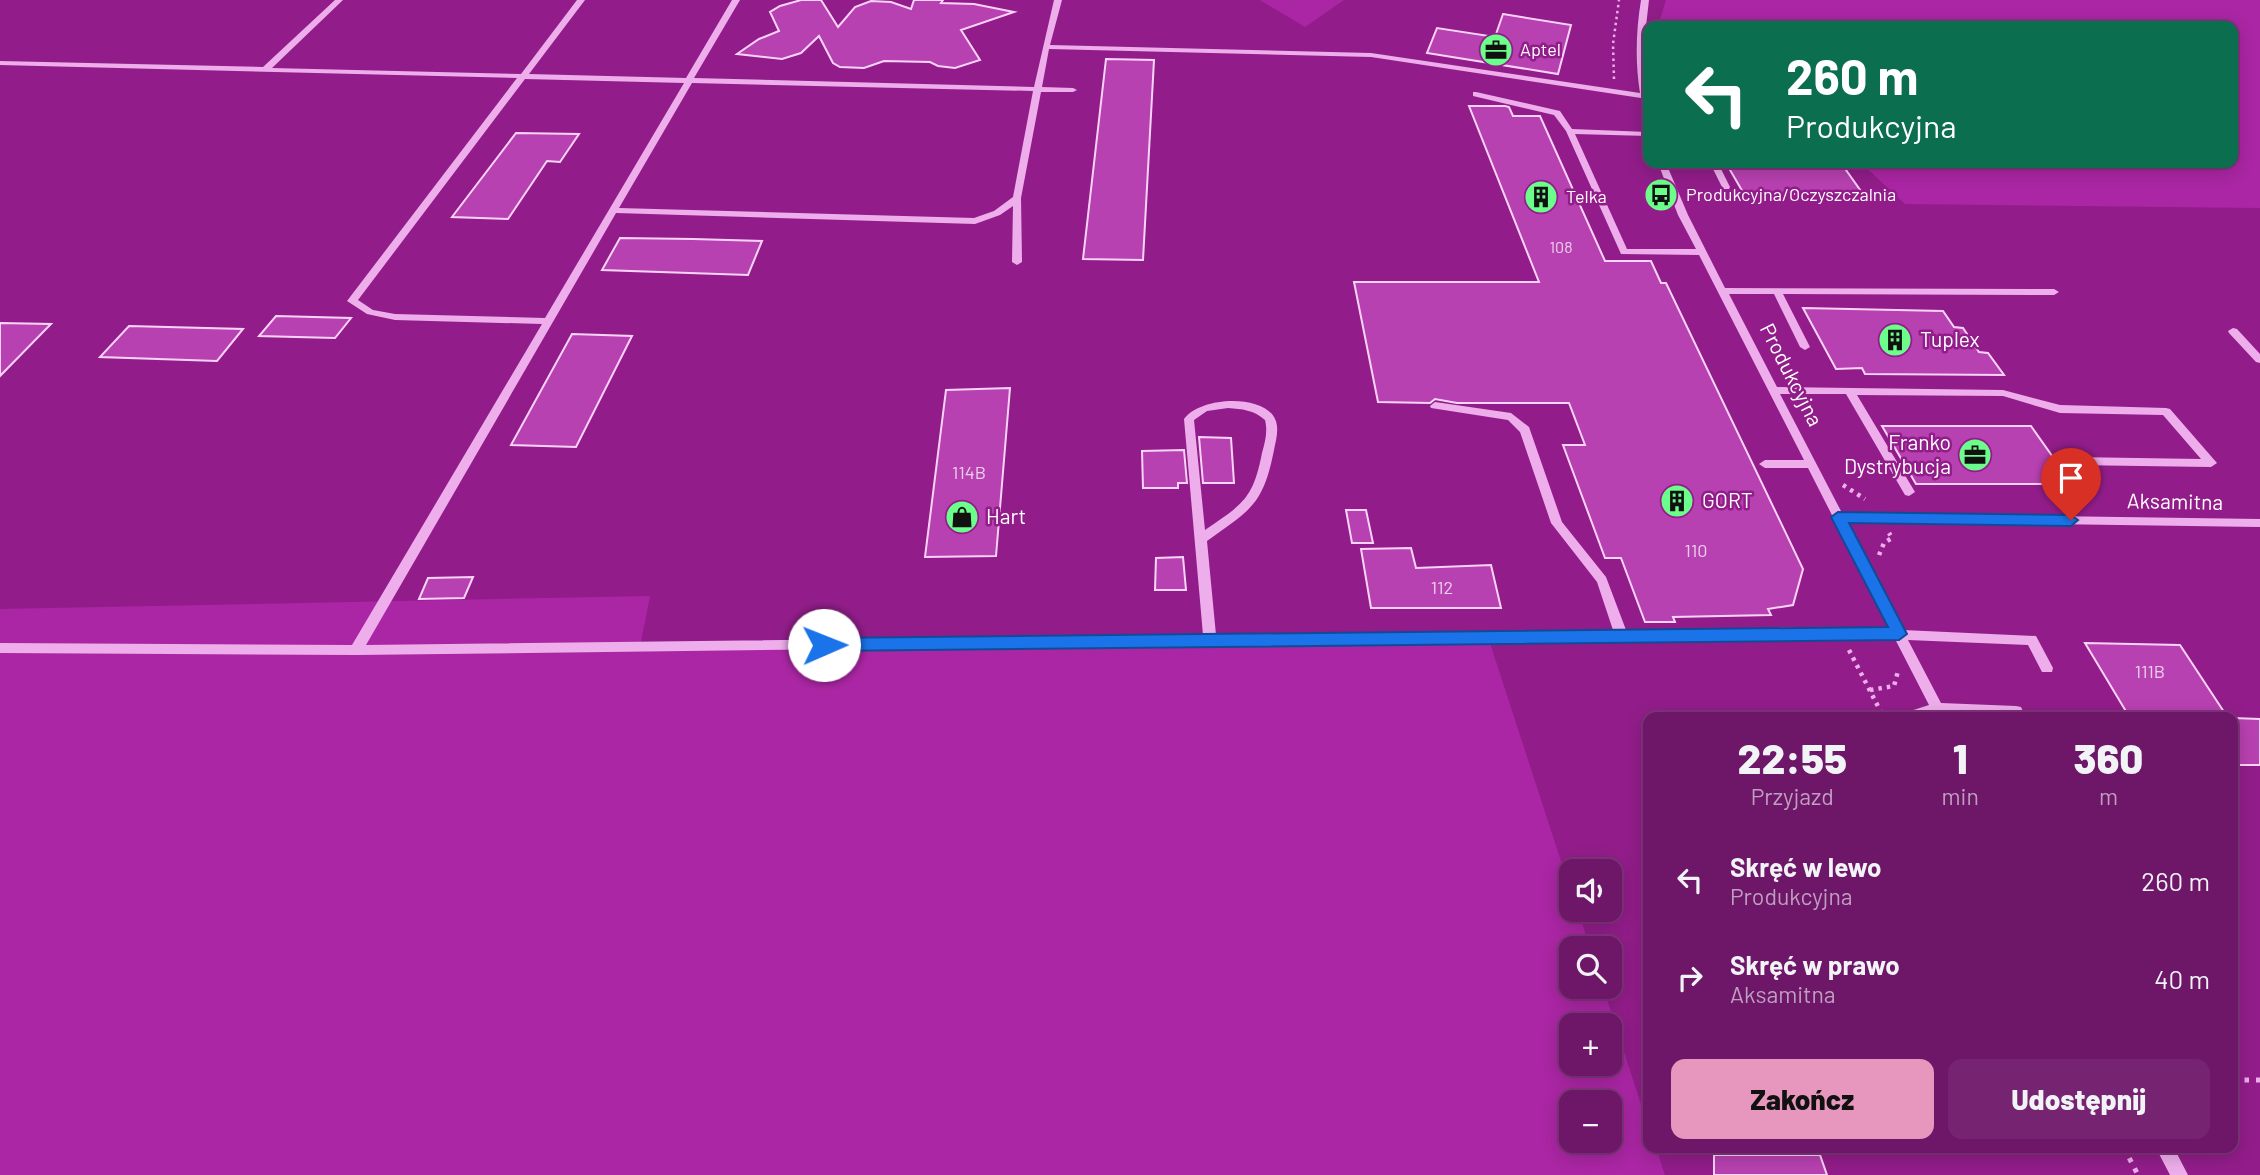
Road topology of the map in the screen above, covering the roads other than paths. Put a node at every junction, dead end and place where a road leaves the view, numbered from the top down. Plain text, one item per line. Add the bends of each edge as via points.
1 (339, 0) edge
2 (581, 0) edge
3 (736, 0) edge
4 (1058, 0) edge
5 (1645, 0) edge
6 (1046, 47) junction
7 (0, 63) edge
8 (265, 70) junction
9 (523, 76) junction
10 (688, 80) junction
11 (1037, 89) junction
12 (1073, 90) dead end
13 (1643, 90) edge
14 (1476, 94) dead end
15 (1643, 96) edge
16 (1570, 131) junction
17 (1643, 134) edge
18 (1664, 168) edge
19 (1716, 168) edge
20 (1726, 187) dead end
21 (1017, 198) junction
22 (612, 210) junction
23 (1702, 252) junction
24 (1017, 262) dead end
25 (1722, 291) junction
26 (1777, 291) junction
27 (2054, 292) dead end
28 (549, 321) junction
29 (2233, 331) dead end
30 (1805, 347) dead end
31 (2260, 360) edge
32 (1772, 390) junction
33 (1849, 390) junction
34 (1435, 406) dead end
35 (2072, 461) dead end
36 (1765, 464) dead end
37 (1812, 464) junction
38 (1909, 492) dead end
39 (1838, 517) junction
40 (2260, 523) edge
41 (1200, 539) junction
42 (1899, 634) junction
43 (1622, 636) junction
44 (1210, 640) junction
45 (0, 648) edge
46 (356, 650) junction
47 (2047, 668) dead end
48 (1939, 712) edge
49 (1978, 712) edge
50 (2017, 712) edge
51 (2168, 1153) edge
52 (2179, 1175) edge

1 - 8 street
2 - 9 street
3 - 10 street
4 - 6 street
5 - 13 street via 1640,42
6 - 11 street
6 - 15 street via 1371,55
7 - 8 street
8 - 9 street
9 - 10 street
9 - 28 street via 352,300 370,312 395,317
10 - 11 street
10 - 22 street
11 - 12 street
11 - 21 street
14 - 16 street via 1557,113
16 - 17 street
16 - 23 street via 1623,252
18 - 23 street, Produkcyjna
19 - 20 street
21 - 22 street via 997,213 975,221
21 - 24 street
22 - 28 street
23 - 25 street, Produkcyjna
25 - 26 street
25 - 32 street, Produkcyjna
26 - 27 street
26 - 30 street
28 - 46 street
29 - 31 street
32 - 33 street
32 - 37 street, Produkcyjna
33 - 35 street via 2003,393 2060,409 2166,412 2211,463
33 - 38 street
34 - 43 street via 1511,417 1525,430 1557,523 1602,580
36 - 37 street
37 - 39 street, Produkcyjna
39 - 40 street, Aksamitna
39 - 42 street, Produkcyjna
41 - 41 street via 1189,419 1202,408 1224,405 1262,411 1273,432 1261,485 1247,505
41 - 44 street
42 - 43 street
42 - 47 street via 2032,640
42 - 48 street, Produkcyjna
43 - 44 street
44 - 46 street
45 - 46 street
49 - 50 street
51 - 52 street

